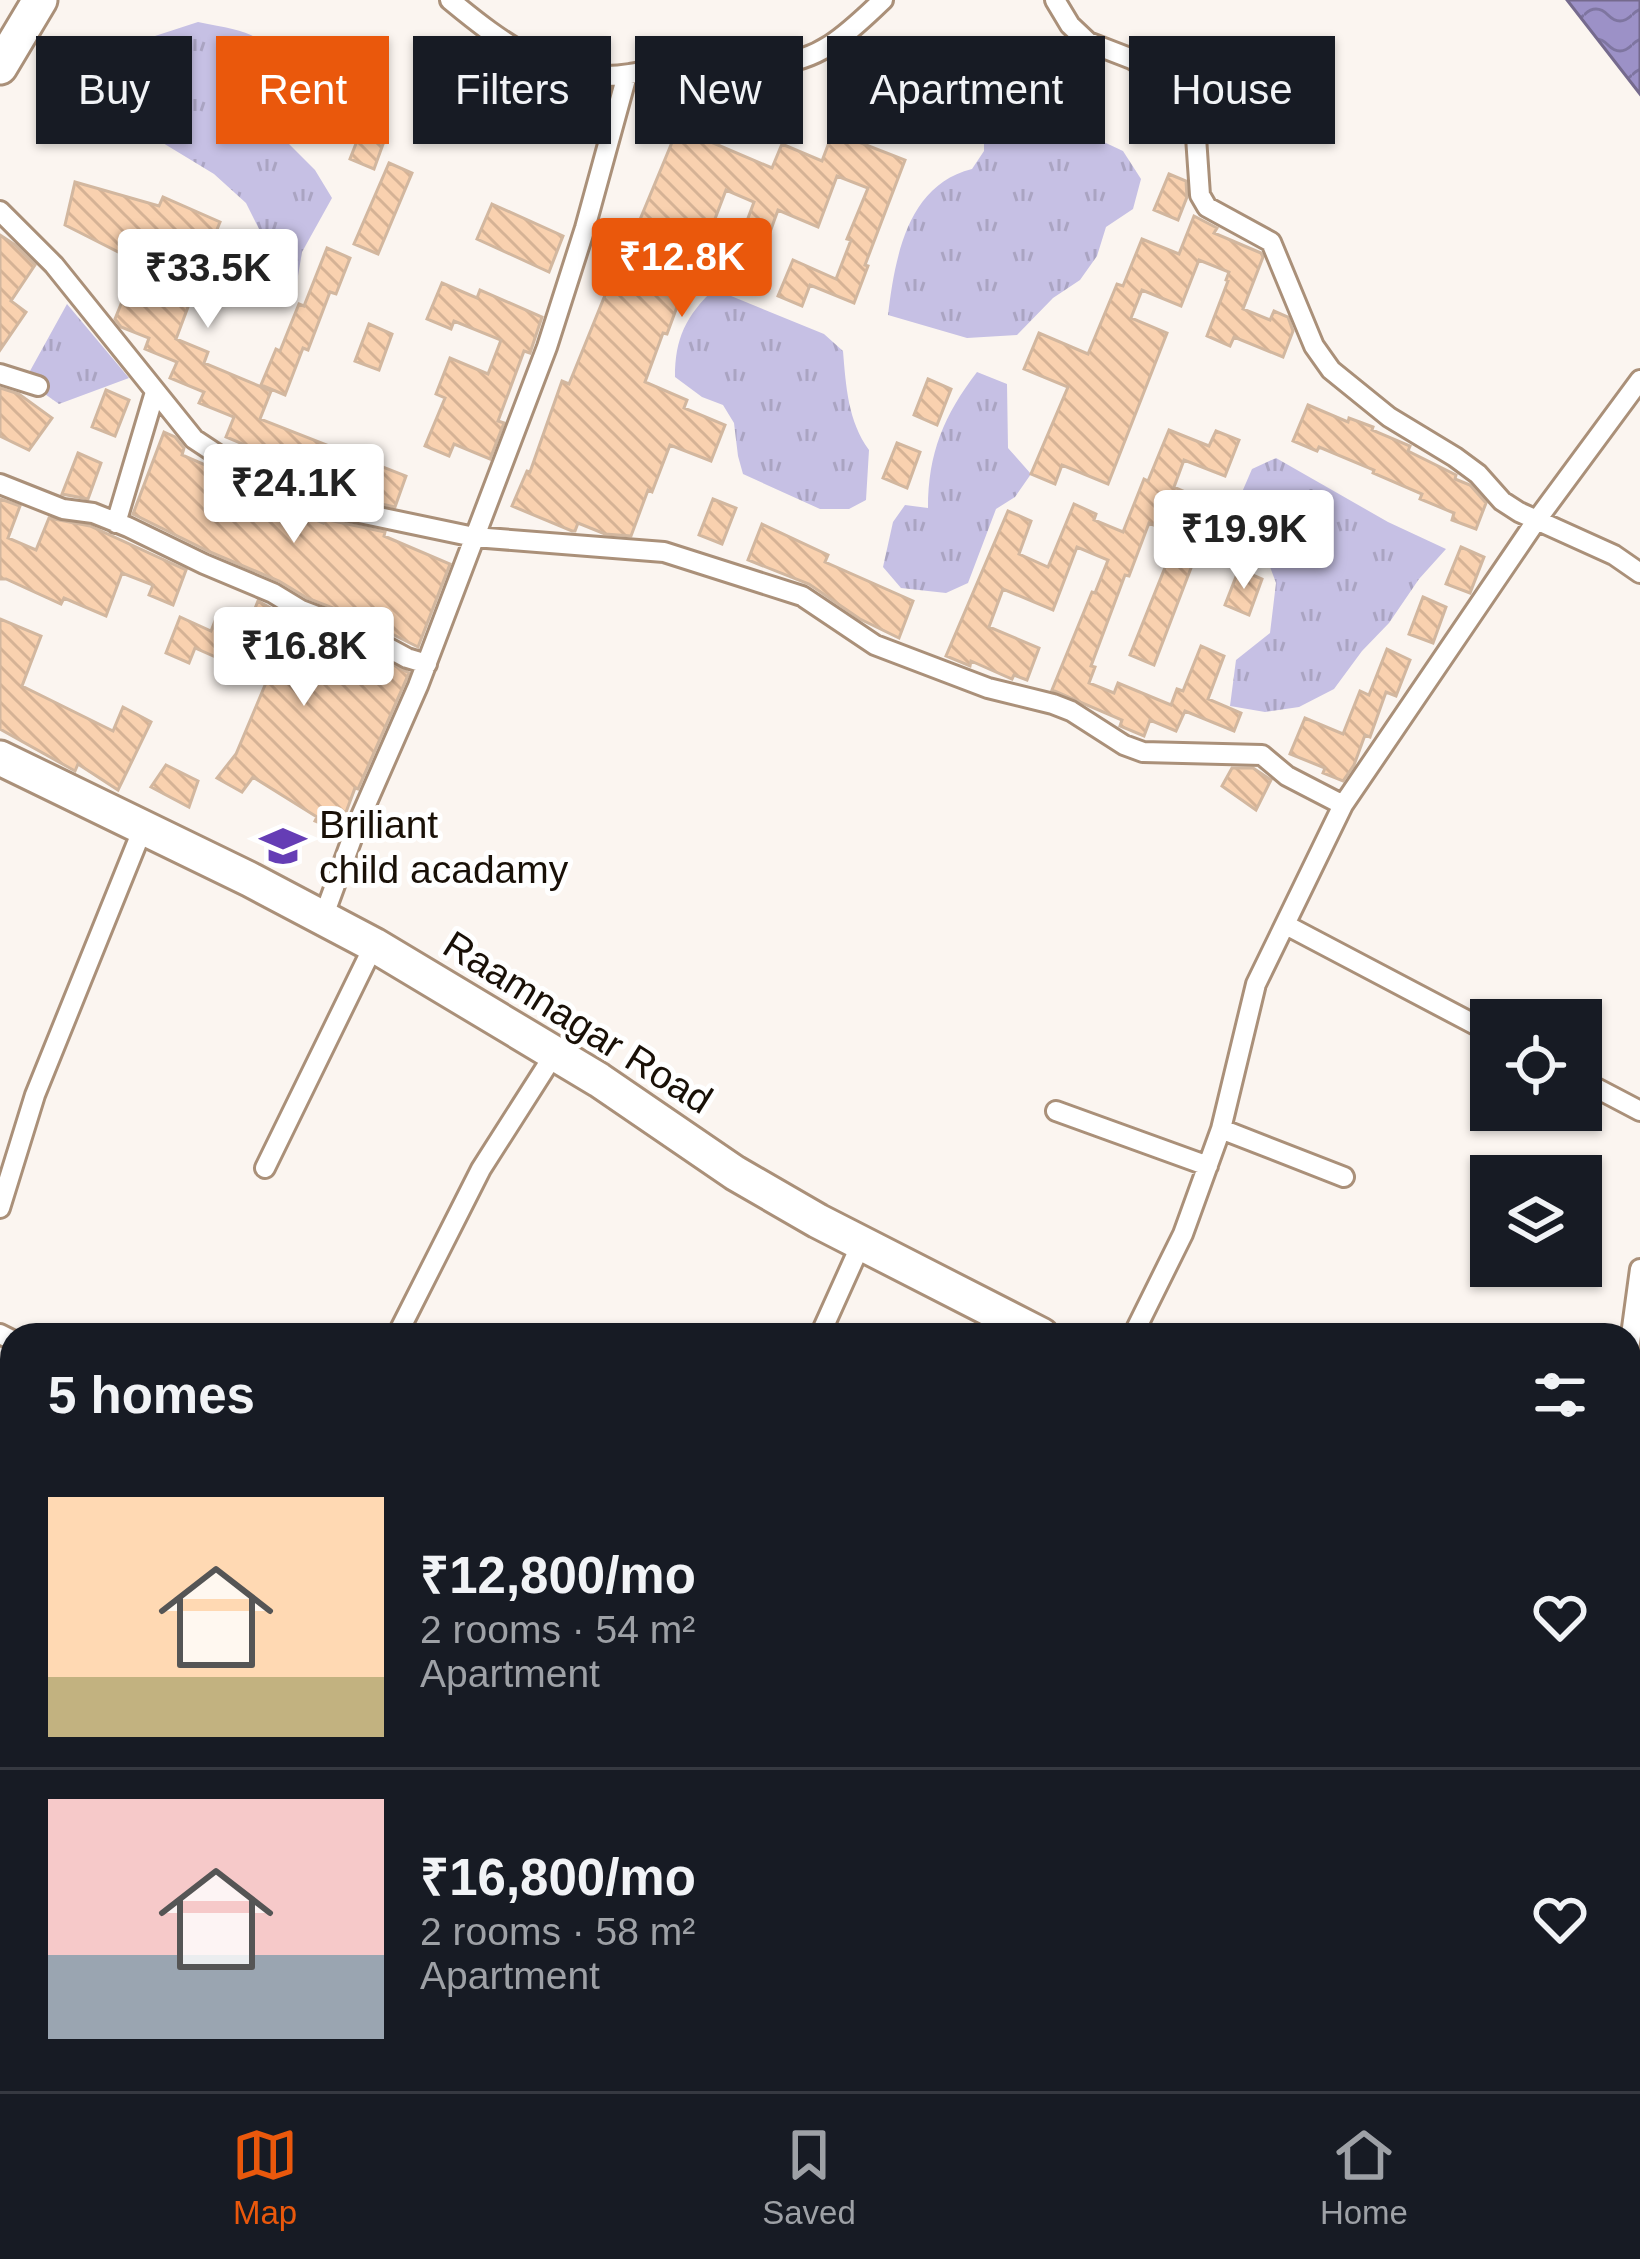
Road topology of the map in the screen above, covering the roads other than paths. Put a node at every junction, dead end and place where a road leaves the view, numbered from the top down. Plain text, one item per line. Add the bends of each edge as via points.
1 (40, 0) edge
2 (450, 0) edge
3 (883, 0) edge
4 (1055, 0) edge
5 (0, 67) edge
6 (627, 75) junction
7 (0, 211) edge
8 (0, 374) edge
9 (1640, 380) edge
10 (38, 386) dead end
11 (155, 392) junction
12 (0, 484) edge
13 (1536, 521) junction
14 (116, 523) junction
15 (473, 537) junction
16 (1640, 573) edge
17 (427, 664) junction
18 (0, 758) edge
19 (1343, 805) junction
20 (143, 828) junction
21 (323, 918) junction
22 (1286, 925) junction
23 (374, 945) junction
24 (1470, 1022) edge
25 (556, 1053) junction
26 (1602, 1091) edge
27 (1640, 1111) edge
28 (1056, 1112) dead end
29 (1221, 1129) junction
30 (1208, 1166) junction
31 (266, 1168) dead end
32 (1344, 1178) dead end
33 (0, 1208) edge
34 (861, 1244) junction
35 (1640, 1269) edge
36 (403, 1323) edge
37 (825, 1323) edge
38 (1017, 1323) edge
39 (1138, 1323) edge
40 (1633, 1323) edge

1 - 5 highway
2 - 6 street via 563,72
3 - 6 street via 809,58 687,61
4 - 13 street via 1088,42 1144,68 1160,111 1196,137 1200,195 1207,207 1271,242 1331,370
6 - 15 street via 547,346
7 - 11 street
8 - 10 street
9 - 13 street
11 - 14 street
11 - 15 street via 194,439 268,488
12 - 14 street
13 - 16 street
13 - 19 street
14 - 17 street
15 - 17 street
15 - 19 street via 664,552 802,596 875,645 1053,704 1124,745 1262,755
17 - 21 street
18 - 20 highway, Raamnagar Road
19 - 22 street
20 - 21 highway, Raamnagar Road
20 - 33 street via 35,1096
21 - 23 highway, Raamnagar Road
22 - 24 street
22 - 29 street via 1249,1005
23 - 25 highway, Raamnagar Road
23 - 31 street
25 - 34 highway, Raamnagar Road via 735,1173
25 - 36 street via 481,1169
26 - 27 street
28 - 30 street
29 - 30 street
29 - 32 street
30 - 39 street
34 - 37 street
34 - 38 highway, Raamnagar Road
35 - 40 street

